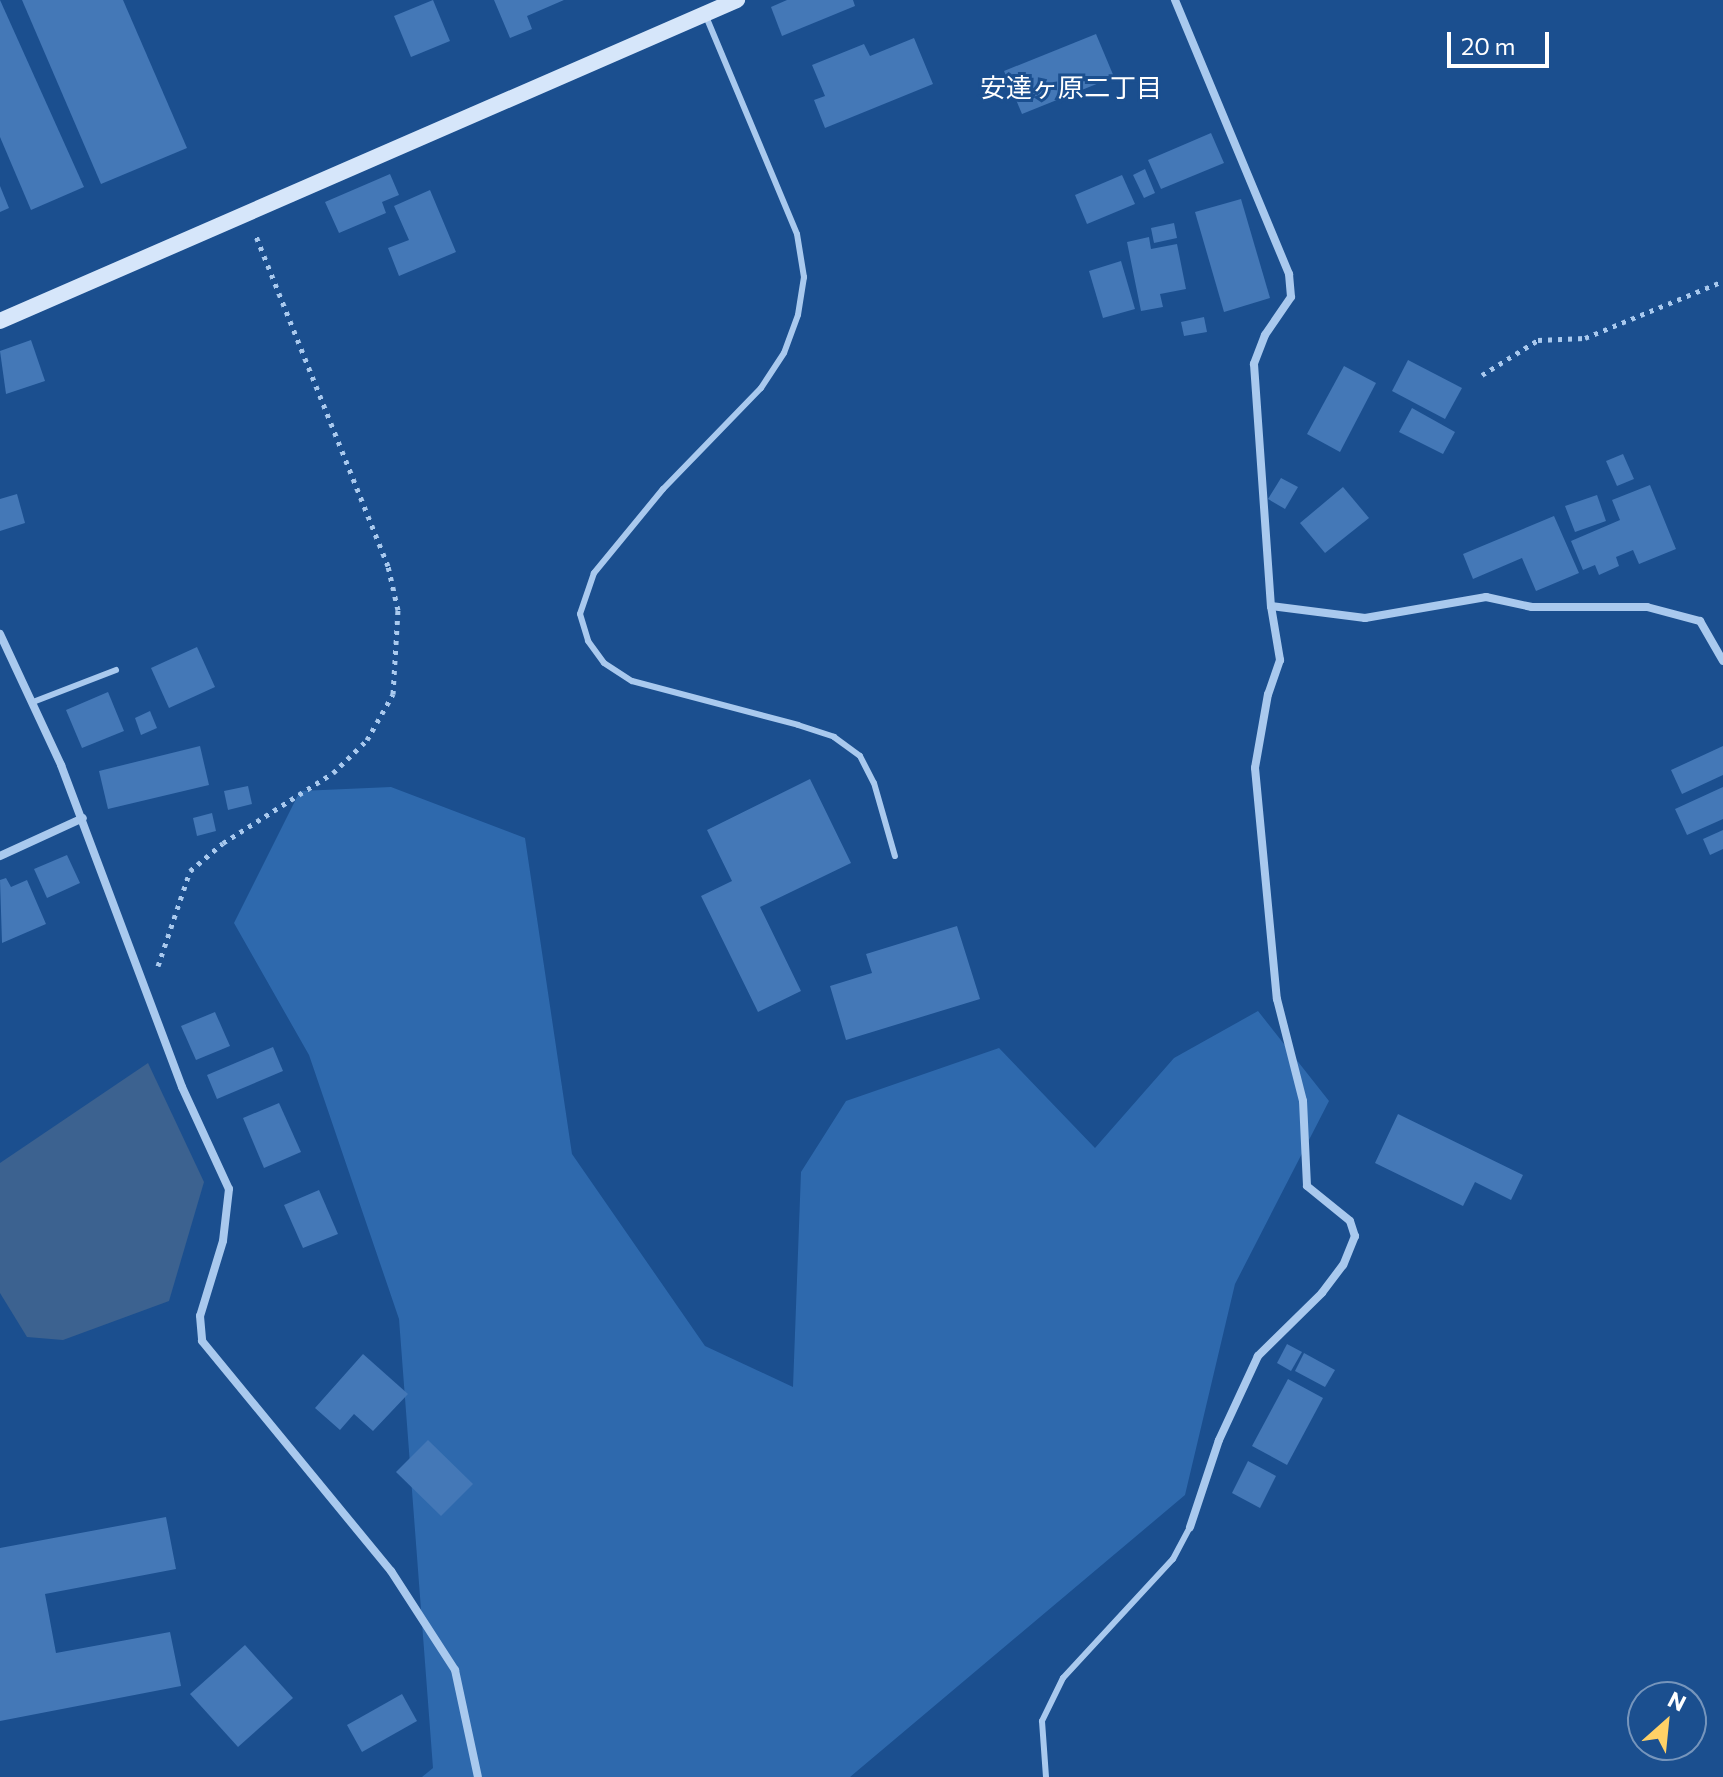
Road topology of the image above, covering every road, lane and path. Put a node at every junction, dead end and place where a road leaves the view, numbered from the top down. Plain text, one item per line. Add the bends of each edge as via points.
1 (737, 0) edge
2 (1175, 0) edge
3 (705, 14) junction
4 (247, 214) junction
5 (1723, 281) edge
6 (0, 321) edge
7 (1482, 375) dead end
8 (1271, 606) junction
9 (0, 634) edge
10 (1723, 661) edge
11 (116, 670) dead end
12 (33, 702) junction
13 (83, 818) junction
14 (0, 856) edge
15 (895, 856) dead end
16 (147, 994) junction
17 (1190, 1527) joint
18 (475, 1776) edge
19 (1046, 1777) edge

1 - 3 street
2 - 8 street via 1289,274 1291,297 1265,335 1254,364
3 - 4 street
3 - 15 lane via 797,234 804,277 798,315 784,353 761,388 663,489 594,573 580,614 588,641 604,663 632,681 798,725 834,737 860,756 874,783
4 - 6 street
4 - 16 path via 388,566 398,610 393,694 367,740 333,773 223,843 190,871
5 - 7 path via 1585,338 1538,340
8 - 10 street via 1365,618 1486,597 1532,607 1647,607 1700,621
8 - 17 street via 1280,660 1268,694 1255,768 1277,999 1303,1101 1307,1186 1350,1221 1355,1236 1343,1265 1322,1293 1258,1356 1219,1440
9 - 12 street
11 - 12 lane
12 - 13 street
13 - 14 street
13 - 16 street
16 - 18 street via 229,1189 223,1241 200,1316 202,1341 391,1571 455,1670
17 - 19 lane via 1173,1559 1063,1678 1042,1721

